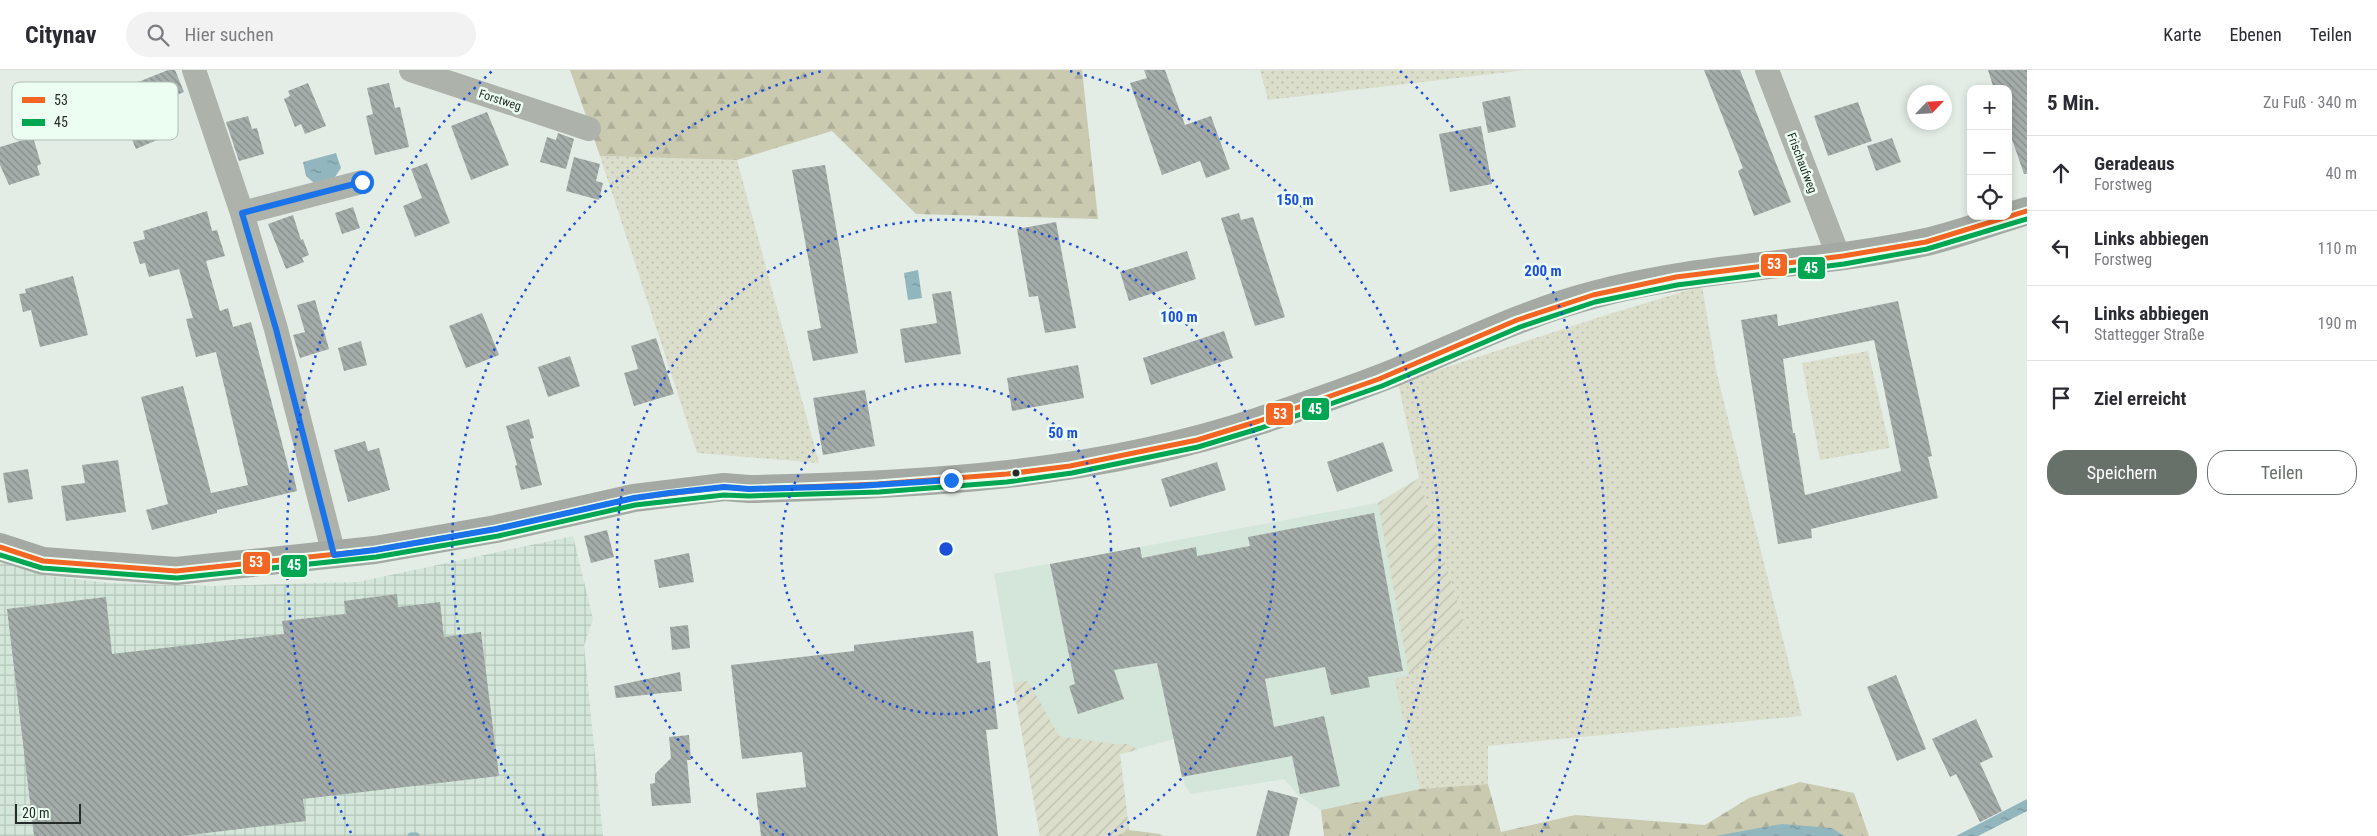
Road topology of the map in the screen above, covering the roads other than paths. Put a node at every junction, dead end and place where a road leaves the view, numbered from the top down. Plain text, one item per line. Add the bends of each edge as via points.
1 (194, 70) edge
2 (411, 70) edge
3 (1767, 70) edge
4 (589, 129) dead end
5 (362, 182) dead end
6 (2027, 211) edge
7 (242, 213) junction
8 (1838, 255) junction
9 (0, 547) edge
10 (334, 555) junction

1 - 7 street
2 - 4 street, Forstweg
3 - 8 street, Frischaufweg
5 - 7 street
6 - 8 main road via 1927,241
7 - 10 street via 276,329
8 - 10 main road via 1655,280 1571,301 1384,376 1256,422 1149,452 1004,476 925,483 724,487 669,493 496,529
9 - 10 main road via 43,561 176,570

